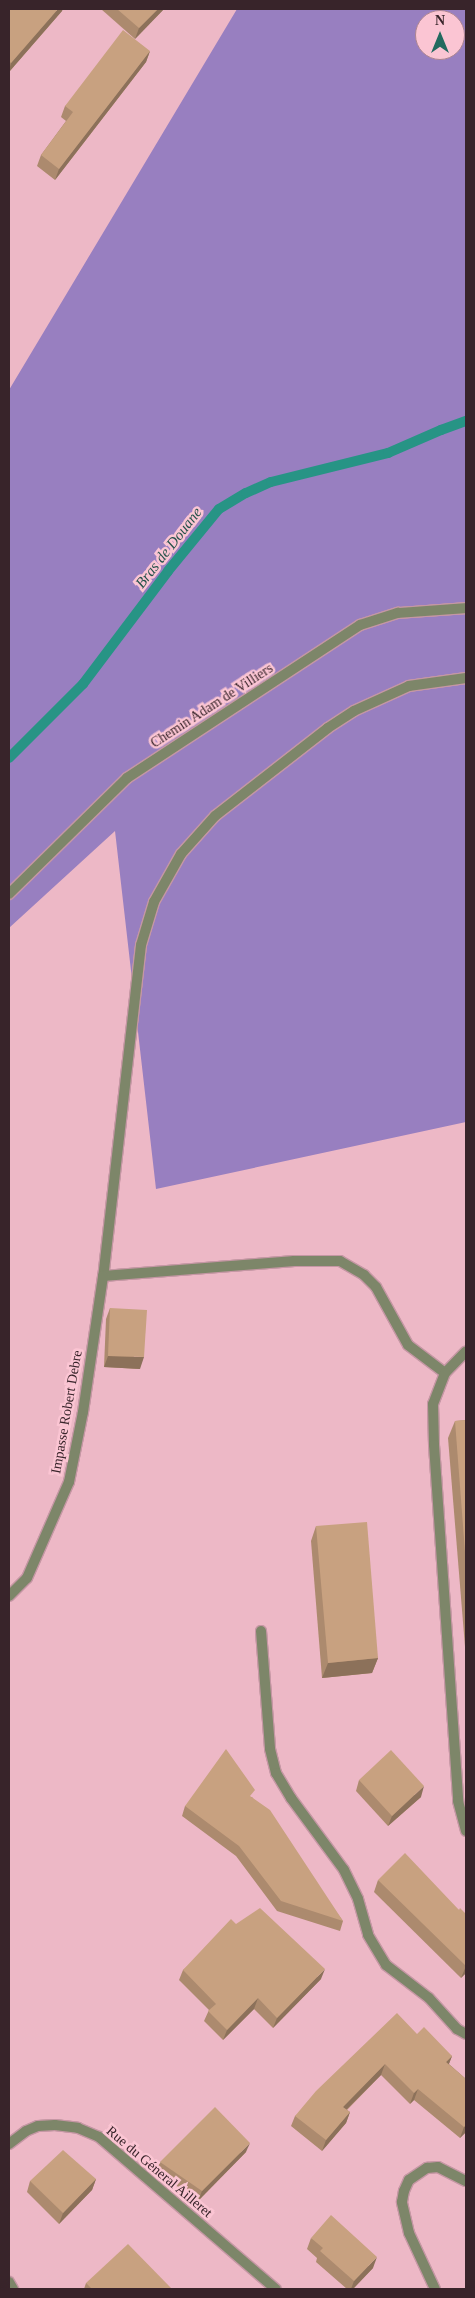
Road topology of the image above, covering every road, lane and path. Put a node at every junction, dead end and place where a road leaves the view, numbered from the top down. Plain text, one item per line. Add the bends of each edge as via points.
1 (466, 608) edge
2 (466, 678) edge
3 (9, 894) edge
4 (103, 1276) junction
5 (466, 1351) edge
6 (445, 1373) junction
7 (9, 1596) edge
8 (261, 1630) dead end
9 (466, 1831) edge
10 (466, 2034) edge
11 (9, 2144) edge
12 (466, 2181) edge
13 (9, 2282) edge
14 (13, 2289) edge
15 (276, 2289) edge
16 (435, 2289) edge

1 - 3 street, Chemin Adam de Villiers via 398,613 360,625 127,778
2 - 4 street, Impasse Robert Debre via 409,686 354,711 215,816 181,854 154,902 141,945
4 - 6 street via 294,1261 340,1262 364,1275 376,1288 408,1345
4 - 7 street, Impasse Robert Debre via 69,1482 26,1578
5 - 6 street
6 - 9 street via 433,1404 434,1446 458,1801
8 - 10 street via 270,1749 276,1773 296,1806 344,1870 358,1899 368,1935 386,1965 429,1998 457,2029
11 - 15 street, Rue du Géneral Ailleret via 38,2126 78,2128 99,2137
12 - 16 street via 438,2167 427,2168 409,2180 404,2191 402,2202 409,2233
13 - 14 street

